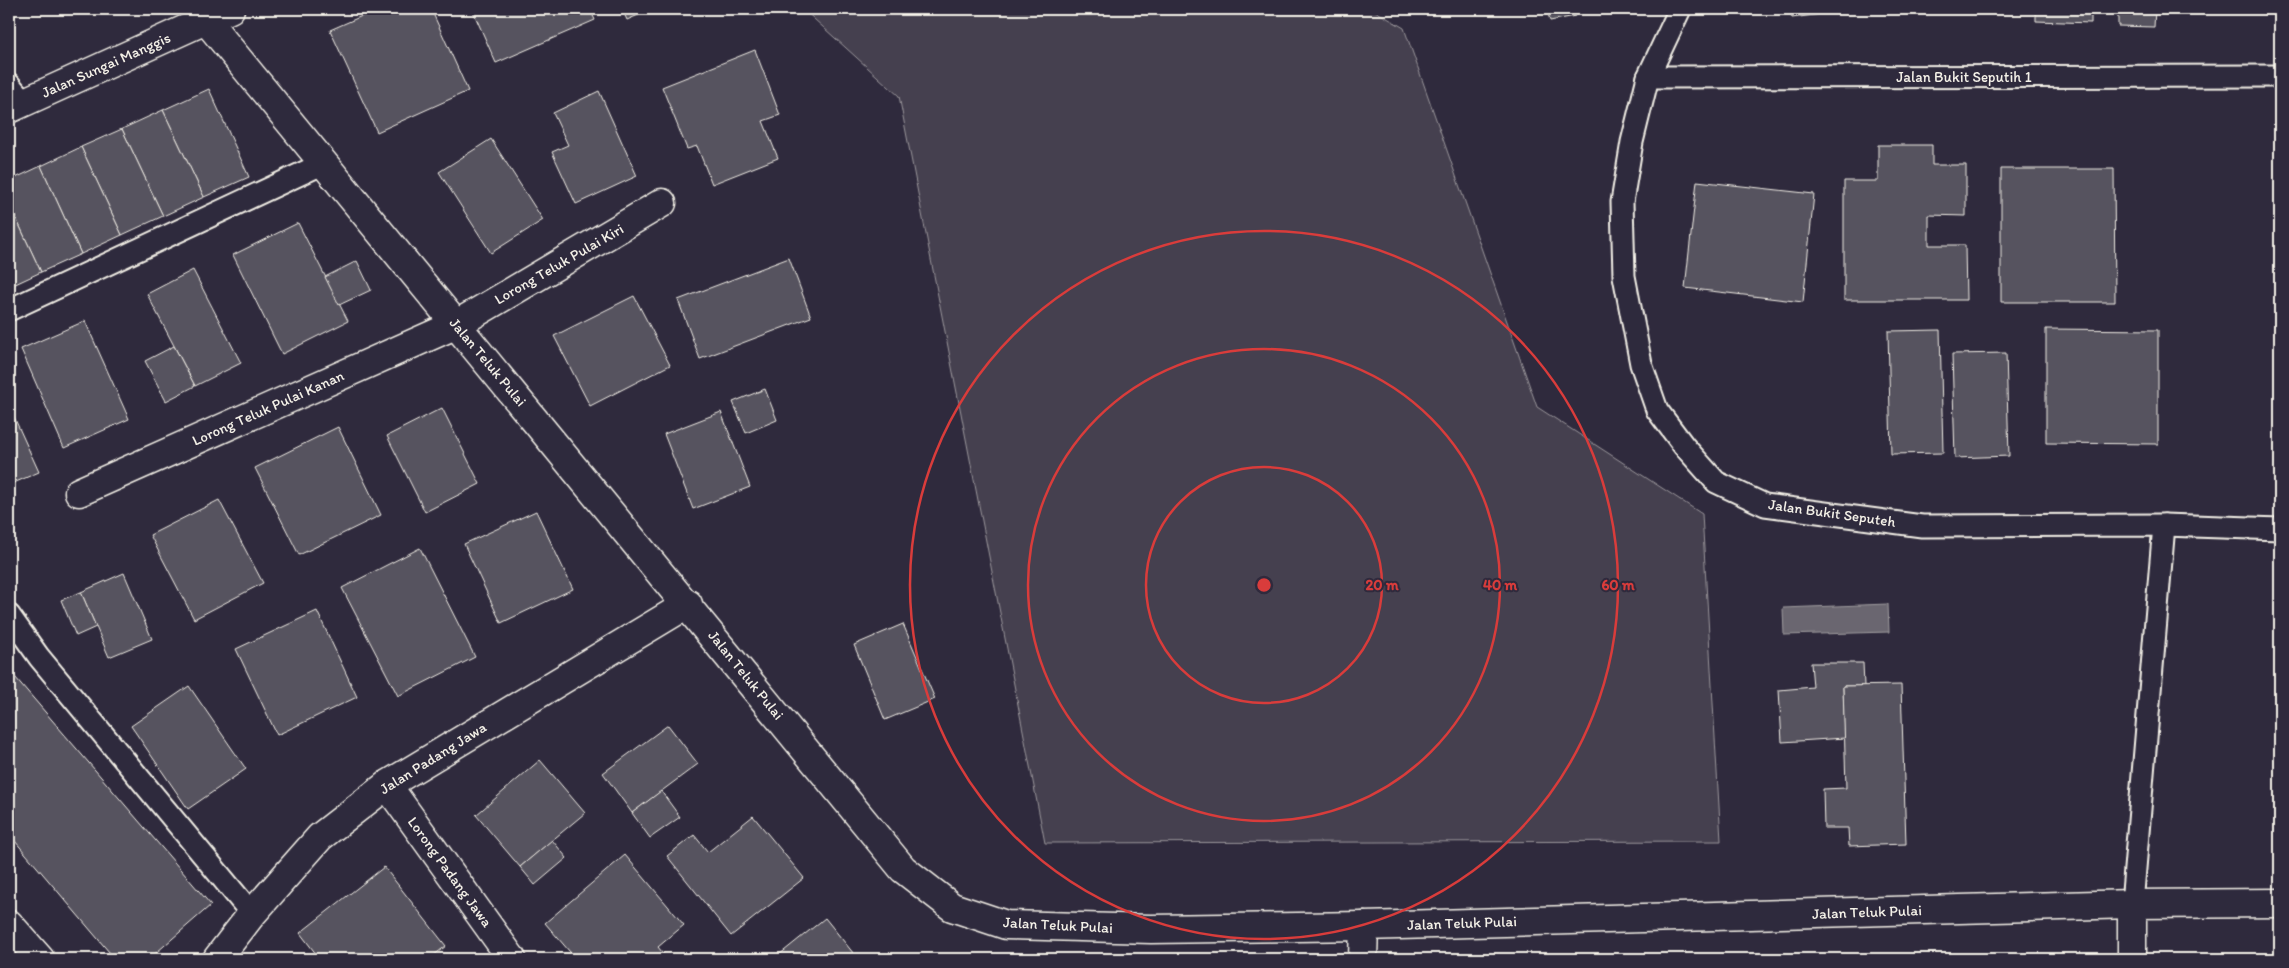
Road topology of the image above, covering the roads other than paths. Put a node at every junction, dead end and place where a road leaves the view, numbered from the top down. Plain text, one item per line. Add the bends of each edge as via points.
1 (1680, 9) edge
2 (211, 12) edge
3 (2280, 76) edge
4 (1648, 77) junction
5 (14, 98) edge
6 (324, 163) junction
7 (662, 203) dead end
8 (9, 310) edge
9 (457, 324) junction
10 (79, 492) dead end
11 (2164, 525) junction
12 (2280, 529) edge
13 (688, 604) junction
14 (9, 615) edge
15 (387, 785) junction
16 (2280, 903) edge
17 (2132, 904) junction
18 (252, 914) junction
19 (9, 924) edge
20 (1364, 926) junction
21 (40, 959) edge
22 (217, 959) edge
23 (512, 959) edge
24 (1363, 959) edge
25 (2132, 959) edge

1 - 4 lane, Jalan Bukit Seputeh
2 - 5 street, Jalan Sungai Manggis
2 - 6 street, Jalan Teluk Pulai
3 - 4 lane, Jalan Bukit Seputih 1
4 - 11 lane, Jalan Bukit Seputeh via 1622,202 1624,276 1641,364 1657,410 1716,482 1765,505 1922,526
6 - 8 lane
6 - 9 street, Jalan Teluk Pulai
7 - 9 street, Lorong Teluk Pulai Kiri
9 - 10 street, Lorong Teluk Pulai Kanan
9 - 13 street, Jalan Teluk Pulai
11 - 12 lane, Jalan Bukit Seputeh
11 - 17 lane
13 - 15 street, Jalan Padang Jawa
13 - 20 street, Jalan Teluk Pulai via 903,869 952,907 1006,925 1151,929
14 - 18 lane via 39,657
15 - 18 street, Jalan Padang Jawa via 320,837
15 - 23 street, Lorong Padang Jawa
16 - 17 street, Jalan Teluk Pulai
17 - 20 street, Jalan Teluk Pulai
17 - 25 street
18 - 22 street, Jalan Padang Jawa
19 - 21 street
20 - 24 street

